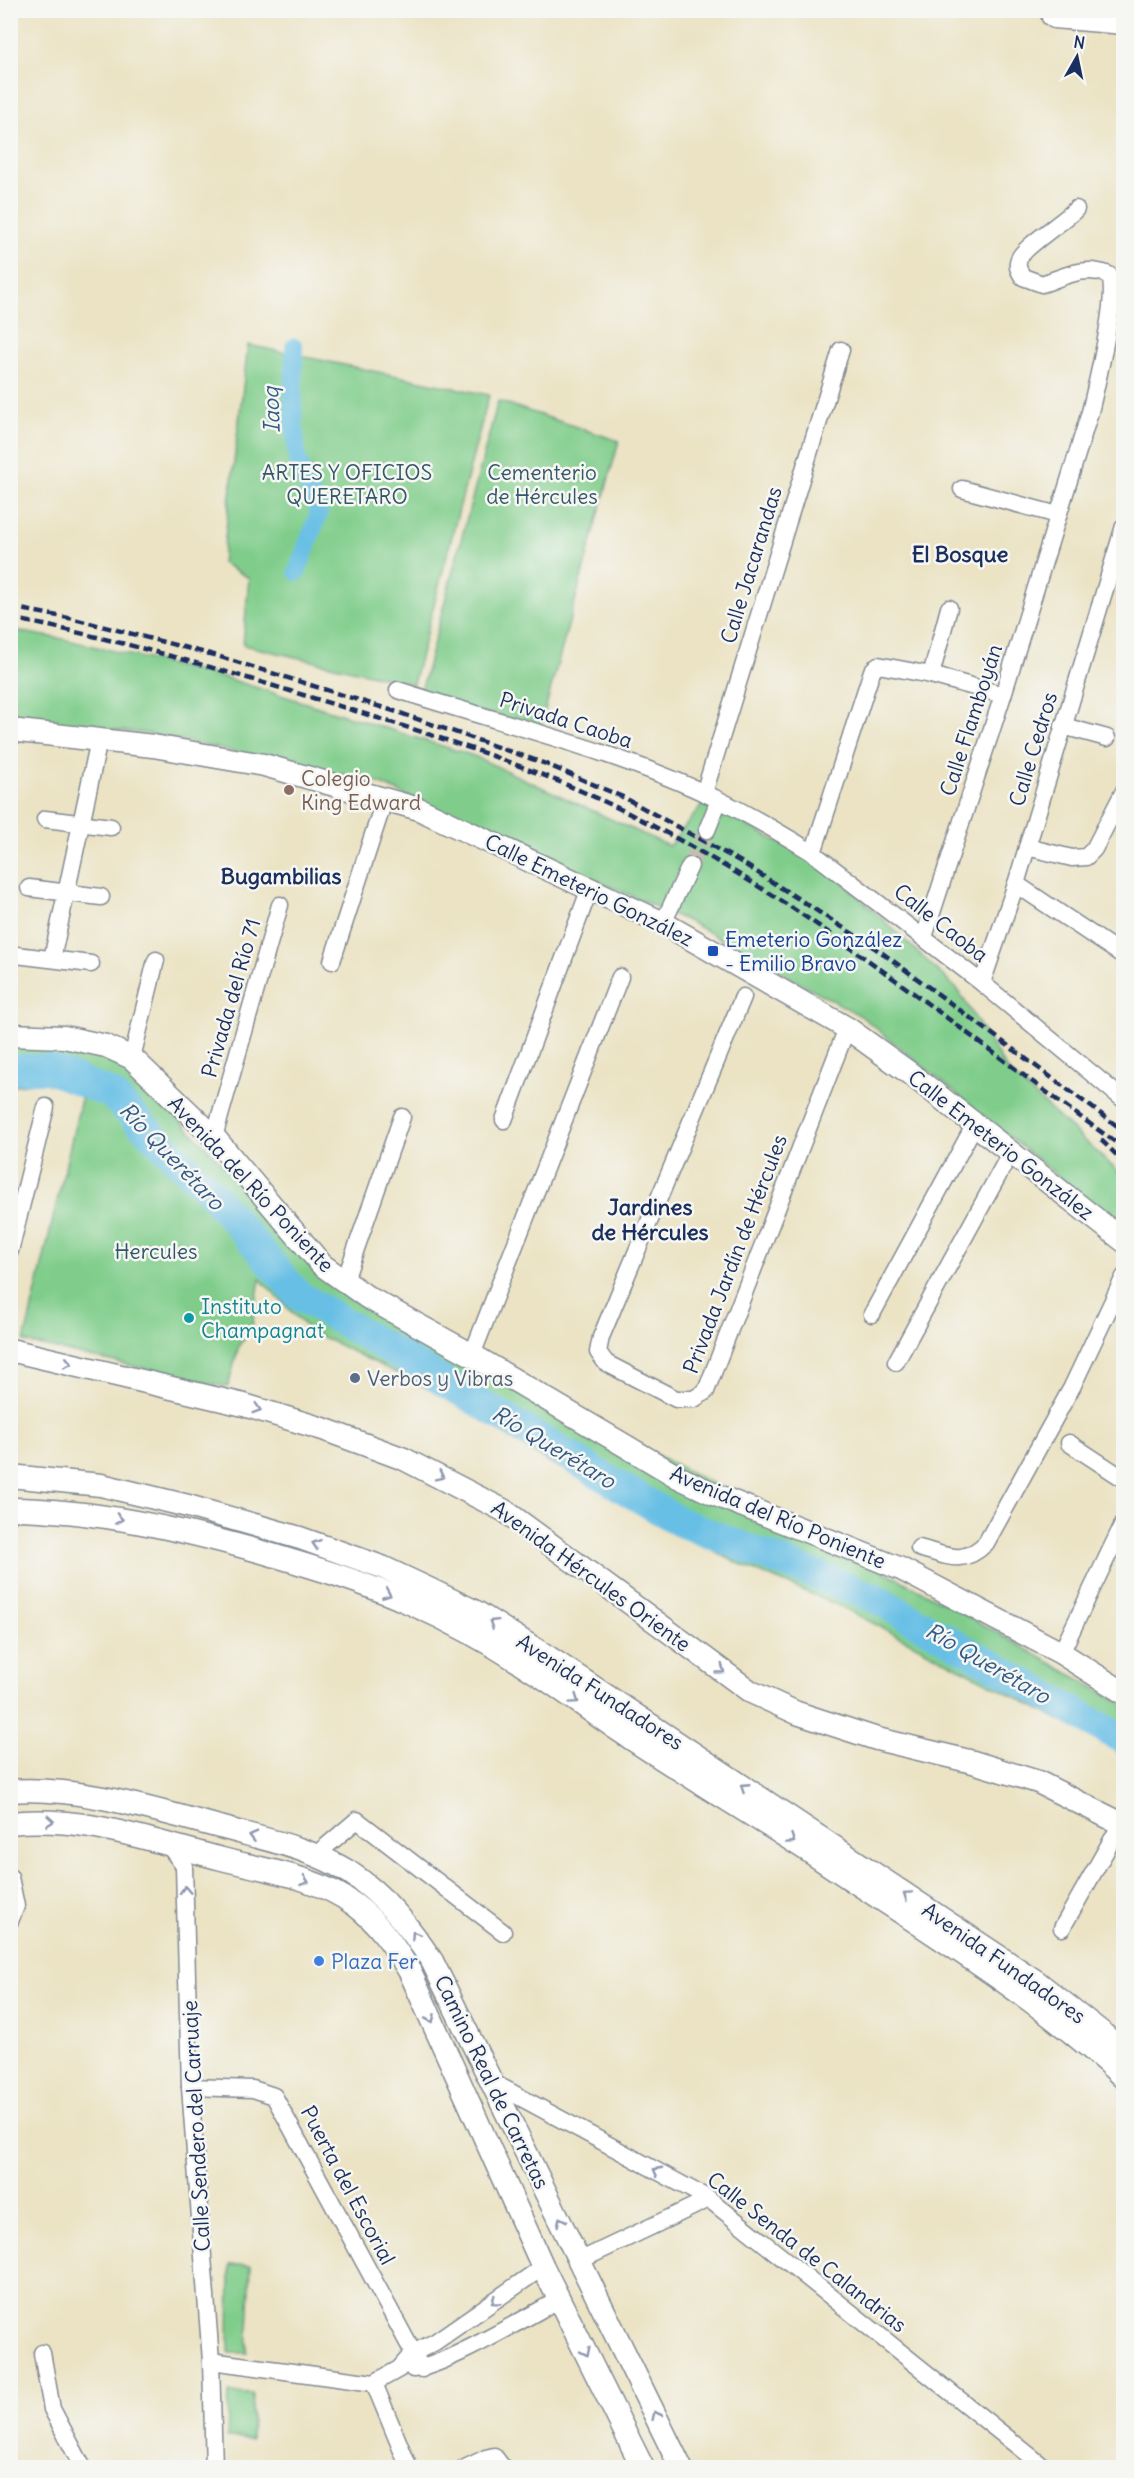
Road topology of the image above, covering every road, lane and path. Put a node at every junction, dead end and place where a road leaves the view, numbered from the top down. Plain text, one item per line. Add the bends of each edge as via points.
1 (1052, 10) edge
2 (1124, 26) edge
3 (1076, 209) dead end
4 (841, 350) dead end
5 (962, 489) dead end
6 (1058, 515) junction
7 (1124, 526) edge
8 (949, 609) dead end
9 (930, 675) junction
10 (398, 690) dead end
11 (1003, 695) junction
12 (1063, 726) junction
13 (10, 730) edge
14 (1107, 738) dead end
15 (99, 740) junction
16 (1124, 791) edge
17 (711, 796) junction
18 (385, 798) junction
19 (45, 819) dead end
20 (80, 823) junction
21 (111, 827) dead end
22 (707, 830) tunnel mouth
23 (1027, 847) junction
24 (813, 853) junction
25 (690, 866) tunnel mouth
26 (1016, 884) junction
27 (29, 888) dead end
28 (590, 888) junction
29 (66, 893) junction
30 (101, 897) dead end
31 (280, 904) dead end
32 (663, 923) junction
33 (924, 937) junction
34 (16, 955) dead end
35 (1124, 956) edge
36 (52, 959) junction
37 (156, 960) dead end
38 (332, 961) dead end
39 (91, 964) dead end
40 (620, 977) dead end
41 (982, 983) junction
42 (743, 997) dead end
43 (848, 1028) junction
44 (10, 1035) edge
45 (132, 1058) junction
46 (1124, 1100) edge
47 (45, 1107) dead end
48 (402, 1117) dead end
49 (504, 1120) dead end
50 (975, 1124) junction
51 (214, 1137) junction
52 (1011, 1152) junction
53 (1124, 1241) edge
54 (10, 1251) edge
55 (1124, 1277) edge
56 (344, 1283) junction
57 (872, 1314) dead end
58 (10, 1350) edge
59 (472, 1355) junction
60 (896, 1362) dead end
61 (1069, 1443) dead end
62 (10, 1476) edge
63 (1124, 1479) edge
64 (10, 1509) edge
65 (1124, 1522) edge
66 (919, 1548) dead end
67 (1061, 1653) junction
68 (1124, 1693) edge
69 (10, 1791) edge
70 (132, 1804) junction
71 (150, 1819) junction
72 (194, 1821) junction
73 (10, 1823) edge
74 (1122, 1825) edge
75 (124, 1833) junction
76 (167, 1843) junction
77 (194, 1852) junction
78 (317, 1854) junction
79 (10, 1877) edge
80 (10, 1921) edge
81 (1062, 1928) dead end
82 (503, 1932) dead end
83 (1124, 2053) edge
84 (1124, 2078) edge
85 (492, 2082) junction
86 (190, 2087) junction
87 (709, 2199) junction
88 (581, 2260) junction
89 (543, 2267) junction
90 (560, 2299) junction
91 (413, 2352) junction
92 (42, 2353) dead end
93 (211, 2361) junction
94 (399, 2369) junction
95 (422, 2369) junction
96 (374, 2383) junction
97 (84, 2468) edge
98 (214, 2468) edge
99 (409, 2468) edge
100 (465, 2468) edge
101 (503, 2468) edge
102 (643, 2468) edge
103 (681, 2468) edge
104 (1045, 2468) edge

1 - 2 street via 1050,17 1054,20
3 - 6 street, Calle Flamboyán via 1025,250 1018,268 1023,277 1042,284 1096,270 1109,275 1113,282 1090,412
4 - 17 street, Calle Jacarandas
5 - 6 street
6 - 11 street, Calle Flamboyán
7 - 12 street, Calle Cedros
8 - 9 street
9 - 11 street
9 - 24 street via 887,665 878,665 872,671
10 - 17 street, Privada Caoba via 616,759
11 - 33 street, Calle Flamboyán
12 - 14 street
12 - 23 street, Calle Cedros
13 - 15 street, Calle Emeterio González
15 - 18 street, Calle Emeterio González via 264,765
15 - 20 street
16 - 23 street via 1086,857 1072,858
17 - 22 street, Calle Jacarandas
17 - 24 street, Calle Caoba
18 - 28 street, Calle Emeterio González via 419,809
18 - 38 street
19 - 20 street
20 - 21 street
20 - 29 street
23 - 26 street, Calle Cedros
24 - 33 street, Calle Caoba
25 - 32 street
26 - 35 street
26 - 41 street, Calle Cedros
27 - 29 street
28 - 32 street, Calle Emeterio González
28 - 49 street
29 - 30 street
29 - 36 street
31 - 51 street, Privada del Río 71
32 - 43 street, Calle Emeterio González
33 - 41 street, Calle Caoba
34 - 36 street
36 - 39 street
37 - 45 street
40 - 59 street
41 - 46 street, Calle Caoba
42 - 43 street, Privada Jardín de Hércules via 598,1352 606,1363 676,1399 694,1399 706,1390
43 - 50 street, Calle Emeterio González
44 - 45 street, Avenida del Río Poniente via 64,1037 106,1046
45 - 51 street, Avenida del Río Poniente
47 - 54 street
48 - 56 street
50 - 52 street, Calle Emeterio González
50 - 57 street
51 - 56 street, Avenida del Río Poniente via 305,1248
52 - 53 street, Calle Emeterio González
52 - 60 street
55 - 66 street via 1072,1387 986,1544 974,1555 959,1559
56 - 59 street, Avenida del Río Poniente
58 -> 74 street, Avenida Hércules Oriente via 244,1405 404,1459 505,1511 751,1692 797,1713 877,1739 1038,1782
59 - 67 street, Avenida del Río Poniente via 678,1477 901,1569
61 - 63 street
83 -> 62 street, Avenida Fundadores via 1028,1976 478,1613 382,1567 252,1524 101,1485
64 -> 84 street, Avenida Fundadores via 131,1520 216,1539 357,1582 465,1631 536,1672 614,1728 748,1811 964,1956 1092,2049
65 - 67 street
67 - 68 street, Avenida del Río Poniente
69 - 70 street, Camino Real de Carretas via 36,1790
70 - 71 street, Calle Sendero del Carruaje
70 - 72 street, Camino Real de Carretas
71 - 75 street via 147,1830
71 - 76 street, Calle Sendero del Carruaje
72 - 77 street via 177,1829 179,1842
78 -> 72 street, Camino Real de Carretas
73 -> 75 street, Camino Real de Carretas via 38,1820
74 - 81 street
75 - 76 street, Camino Real de Carretas
76 - 77 street, Camino Real de Carretas
86 -> 76 street, Calle Sendero del Carruaje via 184,1866
77 -> 89 street, Camino Real de Carretas via 323,1888 354,1904 390,1940 410,1972
78 - 82 street via 357,1820
85 -> 78 street, Camino Real de Carretas via 432,1961 409,1927 384,1899
79 - 80 street via 16,1905
87 -> 85 street, Calle Senda de Calandrias
88 -> 85 street, Camino Real de Carretas
86 - 91 street, Puerta del Escorial via 253,2089 274,2096
86 - 93 street, Calle Sendero del Carruaje
87 - 88 street
87 - 104 street, Calle Senda de Calandrias
103 -> 88 street, Camino Real de Carretas
89 - 90 street, Camino Real de Carretas
89 -> 91 street via 435,2342
90 - 95 street
90 -> 102 street, Camino Real de Carretas
91 - 94 street
91 - 95 street, Puerta del Escorial
92 - 97 street via 52,2409
93 - 96 street
93 - 98 street, Calle Sendero del Carruaje
94 - 95 street
94 - 96 street
96 - 99 street
100 - 101 street via 494,2456

